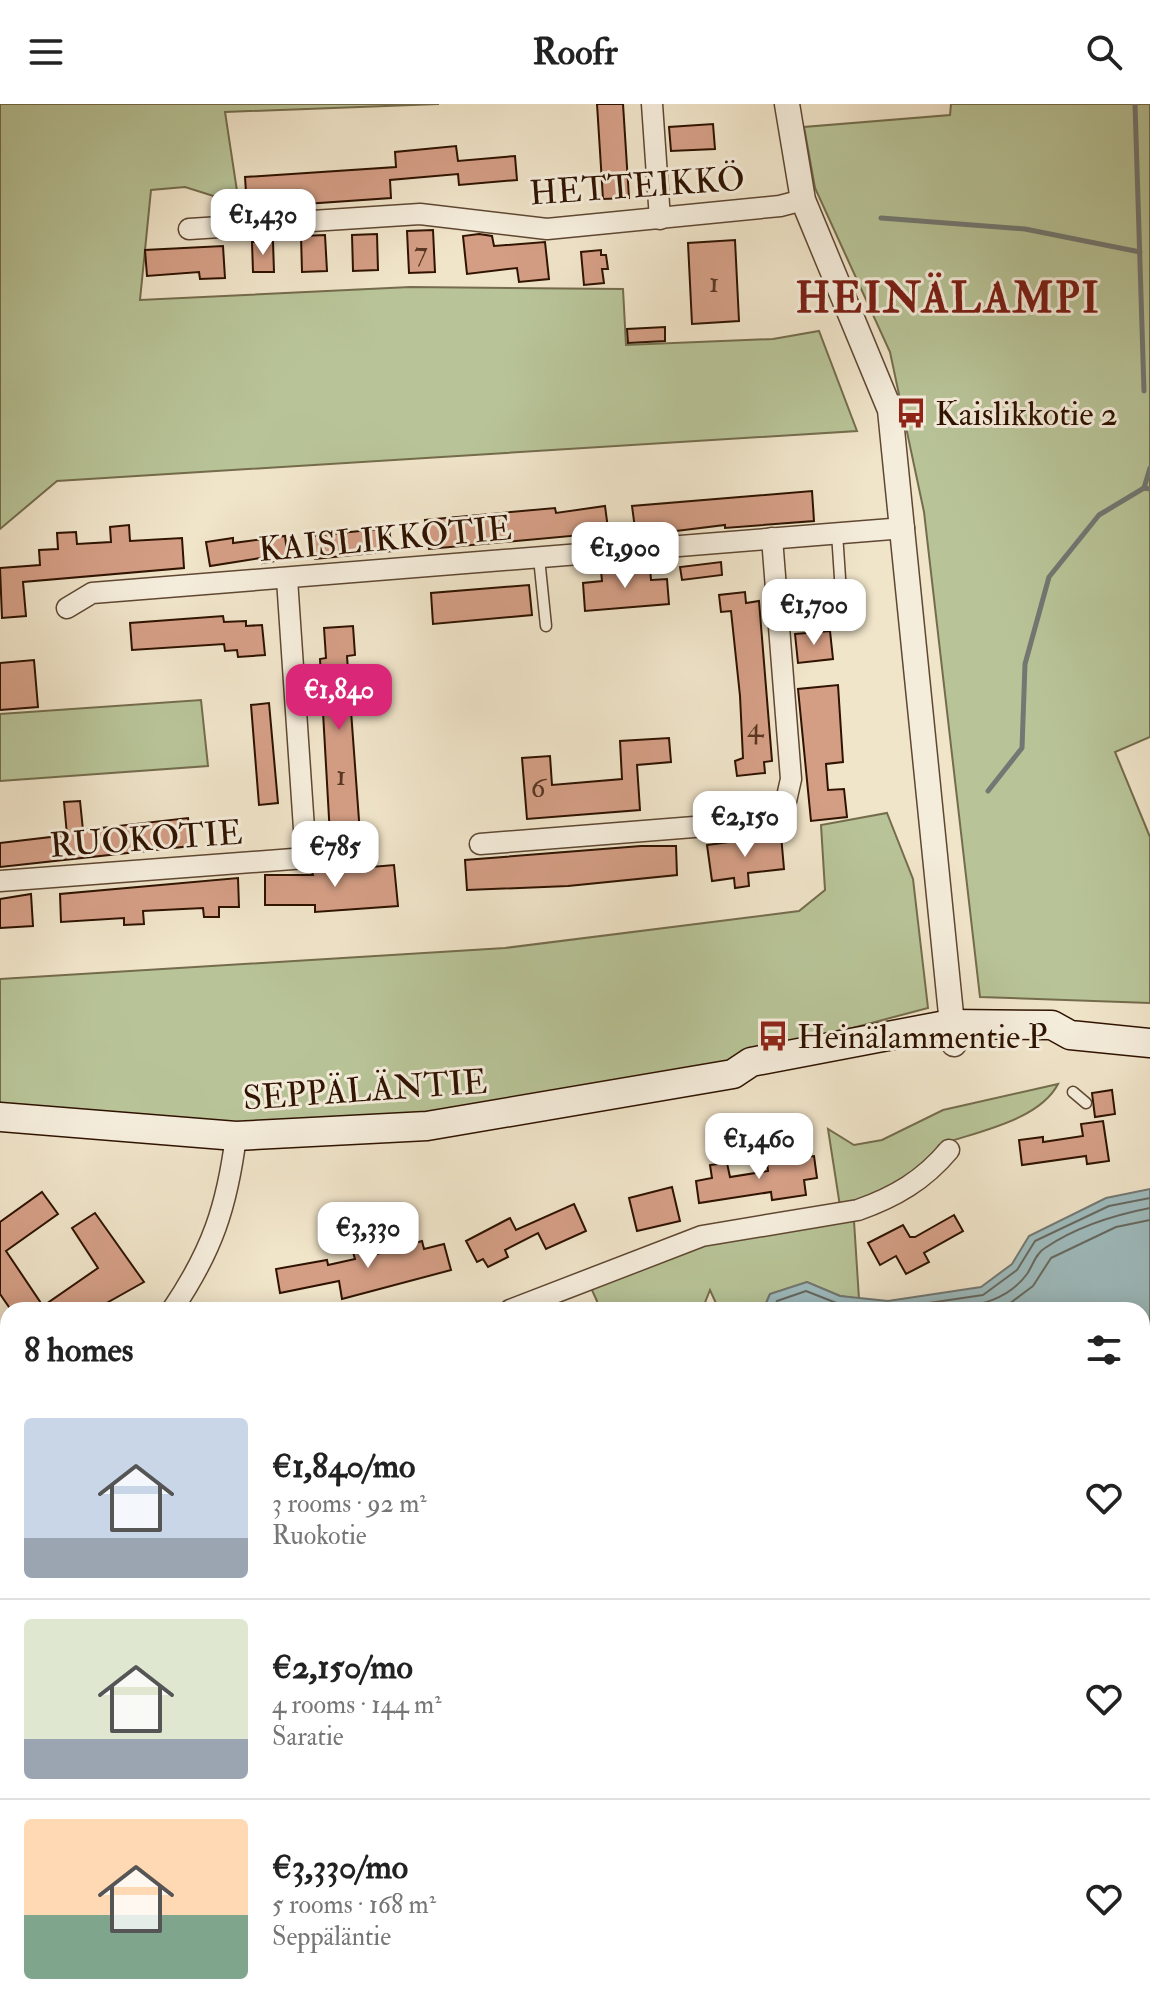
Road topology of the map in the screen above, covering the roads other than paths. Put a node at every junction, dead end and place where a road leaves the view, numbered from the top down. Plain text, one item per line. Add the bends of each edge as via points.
1 (652, 104) edge
2 (787, 104) edge
3 (803, 200) junction
4 (660, 219) junction
5 (189, 229) dead end
6 (904, 528) junction
7 (837, 533) junction
8 (772, 538) junction
9 (539, 558) junction
10 (287, 579) junction
11 (777, 597) junction
12 (67, 608) dead end
13 (546, 626) dead end
14 (480, 844) dead end
15 (0, 881) edge
16 (952, 1034) junction
17 (1150, 1043) edge
18 (1073, 1092) dead end
19 (1086, 1103) dead end
20 (0, 1117) edge
21 (236, 1136) junction
22 (949, 1150) dead end
23 (177, 1302) edge
24 (531, 1302) edge

1 - 4 street
2 - 3 street
3 - 4 street, HETTEIKKÖ
3 - 6 street via 890,410
4 - 5 street, HETTEIKKÖ via 547,229 420,214
6 - 7 street, KAISLIKKOTIE
6 - 16 street
7 - 8 street, KAISLIKKOTIE
7 - 11 lane via 841,593
8 - 9 street, KAISLIKKOTIE
8 - 11 street
9 - 10 street, KAISLIKKOTIE
9 - 13 lane
10 - 12 street, KAISLIKKOTIE via 92,593
10 - 15 street, RUOKOTIE via 306,858
11 - 14 street via 791,779 784,810 757,822
16 - 17 main road, SEPPÄLÄNTIE via 1052,1025 1070,1035
16 - 21 main road, SEPPÄLÄNTIE via 751,1062 733,1074 427,1126
18 - 19 lane
20 - 21 main road, SEPPÄLÄNTIE
21 - 23 street via 216,1235
22 - 24 street via 931,1171 858,1210 702,1236

